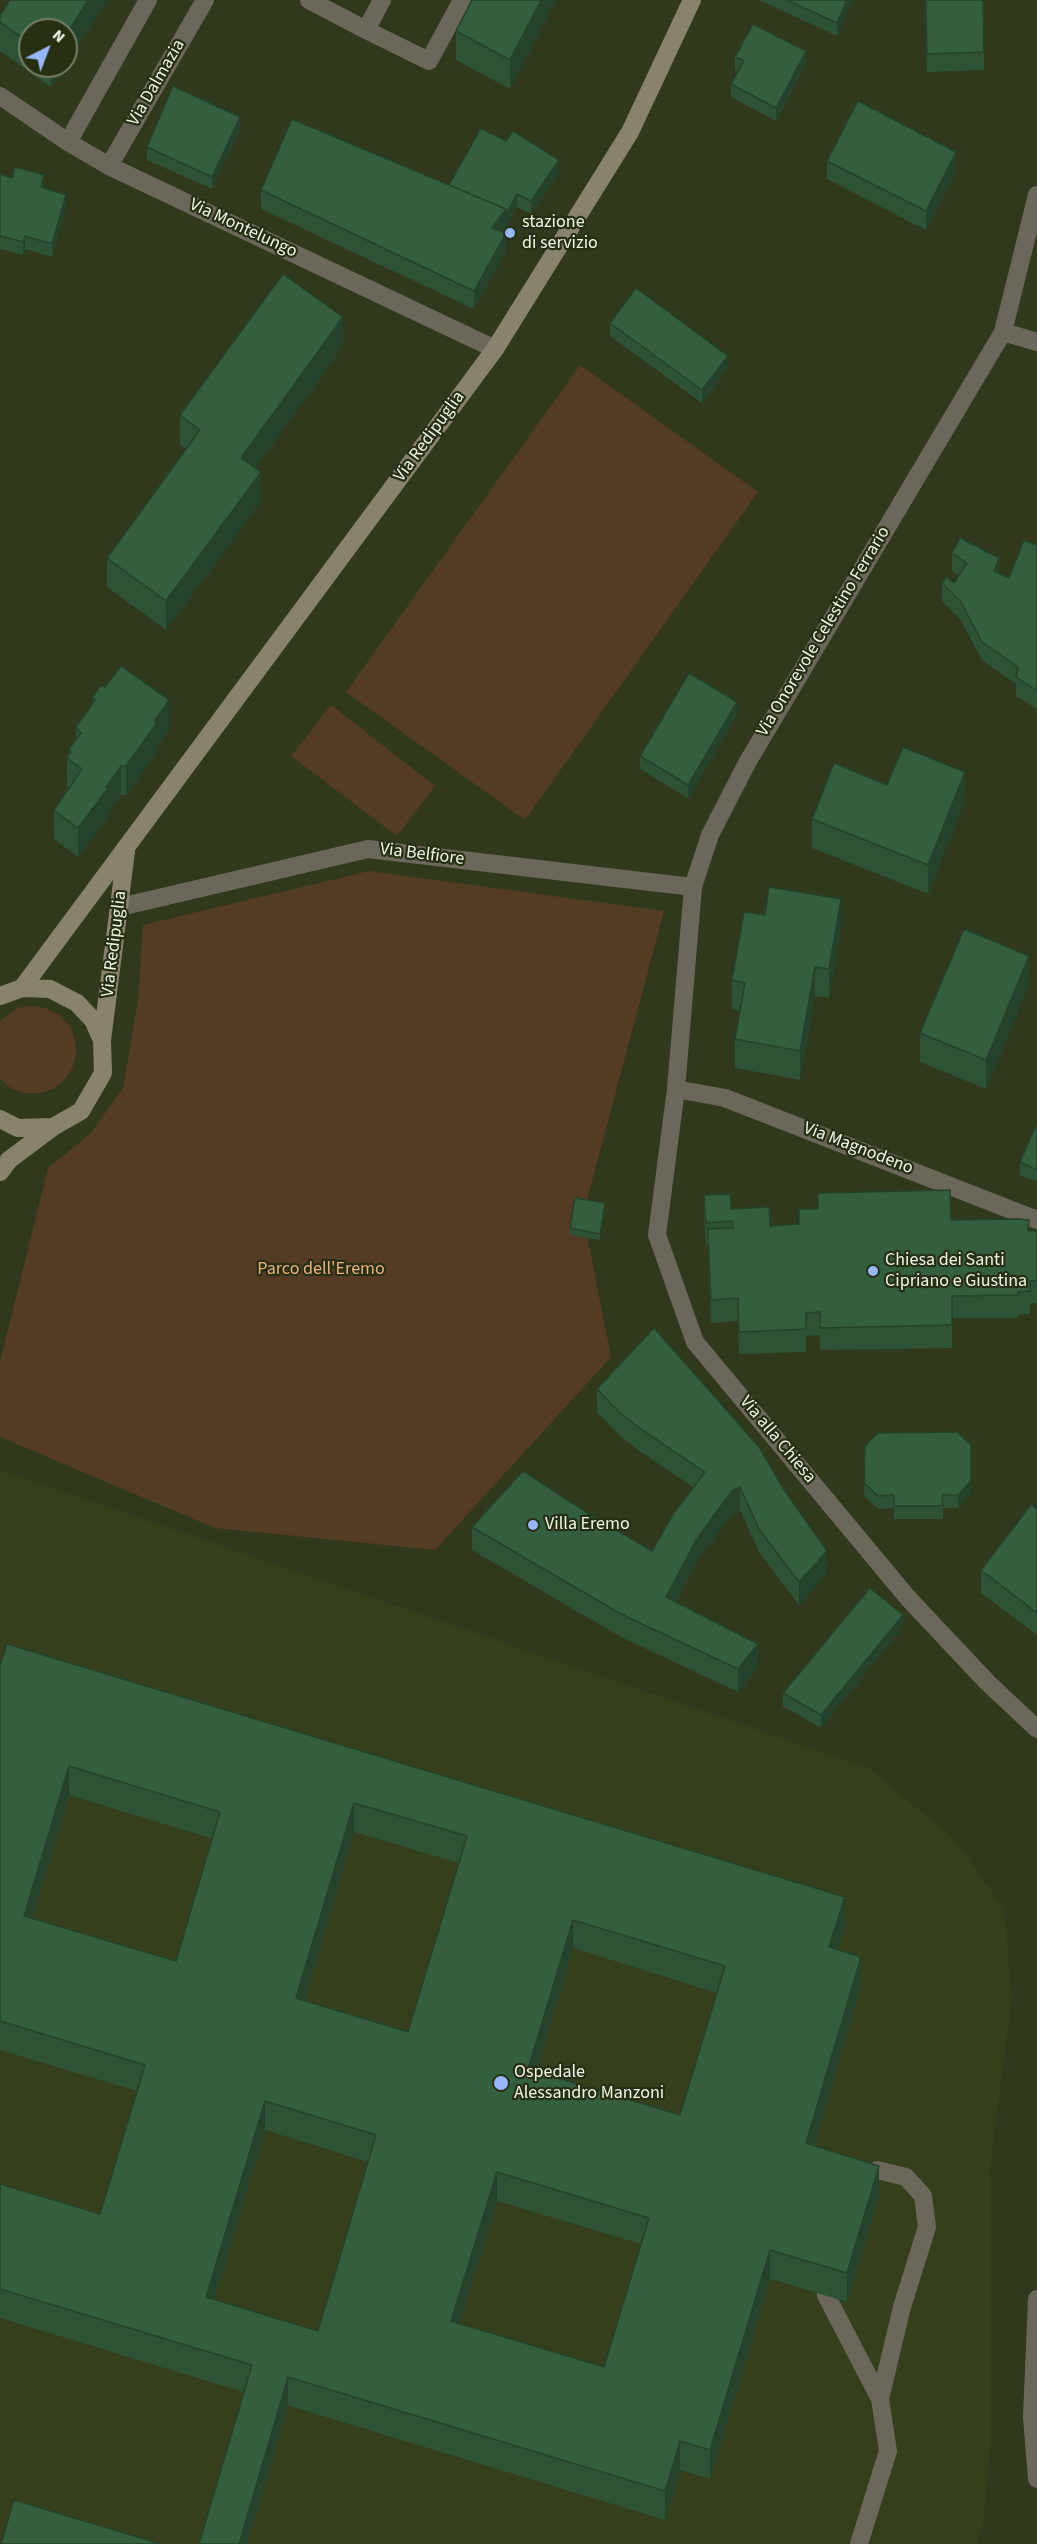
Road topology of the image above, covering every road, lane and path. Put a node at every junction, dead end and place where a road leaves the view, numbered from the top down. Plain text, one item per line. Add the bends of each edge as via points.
1 (148, 0) edge
2 (205, 0) edge
3 (309, 0) edge
4 (382, 0) edge
5 (462, 0) edge
6 (692, 0) edge
7 (366, 30) junction
8 (0, 96) edge
9 (68, 142) junction
10 (109, 166) junction
11 (1037, 195) edge
12 (1003, 332) junction
13 (1037, 342) edge
14 (495, 349) junction
15 (127, 848) junction
16 (693, 887) junction
17 (120, 907) junction
18 (22, 988) junction
19 (1, 994) edge
20 (102, 1040) junction
21 (676, 1089) junction
22 (0, 1119) edge
23 (53, 1127) junction
24 (0, 1172) edge
25 (1037, 1220) edge
26 (1037, 1729) edge
27 (855, 2187) edge
28 (825, 2295) edge
29 (1037, 2300) edge
30 (880, 2399) junction
31 (1034, 2432) edge
32 (1037, 2479) edge
33 (859, 2544) edge

1 - 9 street
2 - 10 street, Via Dalmazia
3 - 7 street
4 - 7 street
5 - 7 street via 429,61
6 - 14 main road, Via Redipuglia via 630,132
8 - 9 street, Via Montelungo
9 - 10 street, Via Montelungo
10 - 14 street, Via Montelungo
11 - 12 street, Via Onorevole Celestino Ferrario
12 - 13 street
12 - 16 street, Via Onorevole Celestino Ferrario via 747,763 710,835
14 - 15 main road, Via Redipuglia
15 - 17 main road, Via Redipuglia
15 - 18 main road, Via Redipuglia
16 - 17 street, Via Belfiore via 368,849
16 - 21 street, Via Onorevole Celestino Ferrario
17 - 20 main road, Via Redipuglia
18 - 19 main road
18 - 20 main road via 50,989 78,1003 93,1020
20 - 23 main road, Via Redipuglia via 103,1073 81,1111
21 - 25 street, Via Magnodeno via 725,1098
21 - 26 street, Via alla Chiesa via 657,1235 696,1342 908,1598
22 - 23 main road via 18,1128
23 - 24 main road, Via Redipuglia via 9,1160
27 - 30 street via 877,2170 906,2177 923,2196 927,2227 902,2307
28 - 30 street
29 - 31 street
30 - 33 street via 888,2451
31 - 32 street

